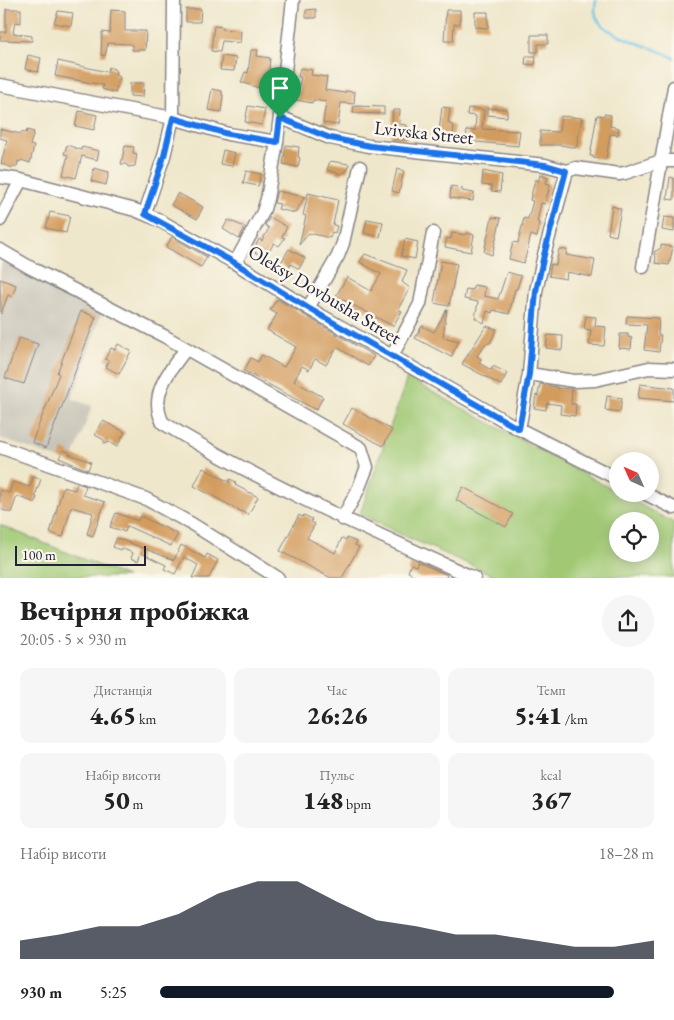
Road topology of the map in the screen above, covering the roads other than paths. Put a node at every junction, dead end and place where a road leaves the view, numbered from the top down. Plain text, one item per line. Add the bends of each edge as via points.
1 (174, 0) edge
2 (293, 0) edge
3 (0, 85) edge
4 (674, 87) edge
5 (173, 118) junction
6 (280, 118) junction
7 (277, 142) junction
8 (661, 161) junction
9 (674, 161) edge
10 (360, 167) dead end
11 (566, 171) junction
12 (0, 177) edge
13 (21, 180) junction
14 (145, 214) junction
15 (0, 220) edge
16 (433, 233) dead end
17 (0, 250) edge
18 (235, 263) junction
19 (643, 267) dead end
20 (308, 308) junction
21 (186, 349) junction
22 (392, 356) junction
23 (674, 369) edge
24 (529, 374) junction
25 (519, 429) junction
26 (0, 447) edge
27 (609, 474) edge
28 (659, 500) edge
29 (674, 508) edge
30 (342, 519) junction
31 (278, 578) edge
32 (474, 578) edge

1 - 5 street
2 - 6 street
3 - 5 street
4 - 8 street
5 - 7 street via 228,134
5 - 14 street
6 - 7 street
6 - 11 street, Lvivska Street via 330,138 370,146 545,165
7 - 18 street via 263,212
8 - 9 street, Lvivska Street
8 - 11 street, Lvivska Street via 625,173 576,168
8 - 19 street
10 - 20 street via 343,243
11 - 24 street via 536,291
12 - 13 street, Oleksy Dovbusha Street
13 - 14 street, Oleksy Dovbusha Street
13 - 15 street
14 - 18 street, Oleksy Dovbusha Street
16 - 22 street via 420,304
17 - 21 street
18 - 20 street, Oleksy Dovbusha Street
20 - 22 street, Oleksy Dovbusha Street
21 - 30 street via 362,448 367,467
21 - 30 street via 159,392 158,409 163,423
22 - 25 street, Oleksy Dovbusha Street
23 - 24 street via 649,368 595,380 572,381
24 - 25 street
25 - 27 street, Oleksy Dovbusha Street
26 - 31 street via 146,499
28 - 29 street
30 - 32 street

